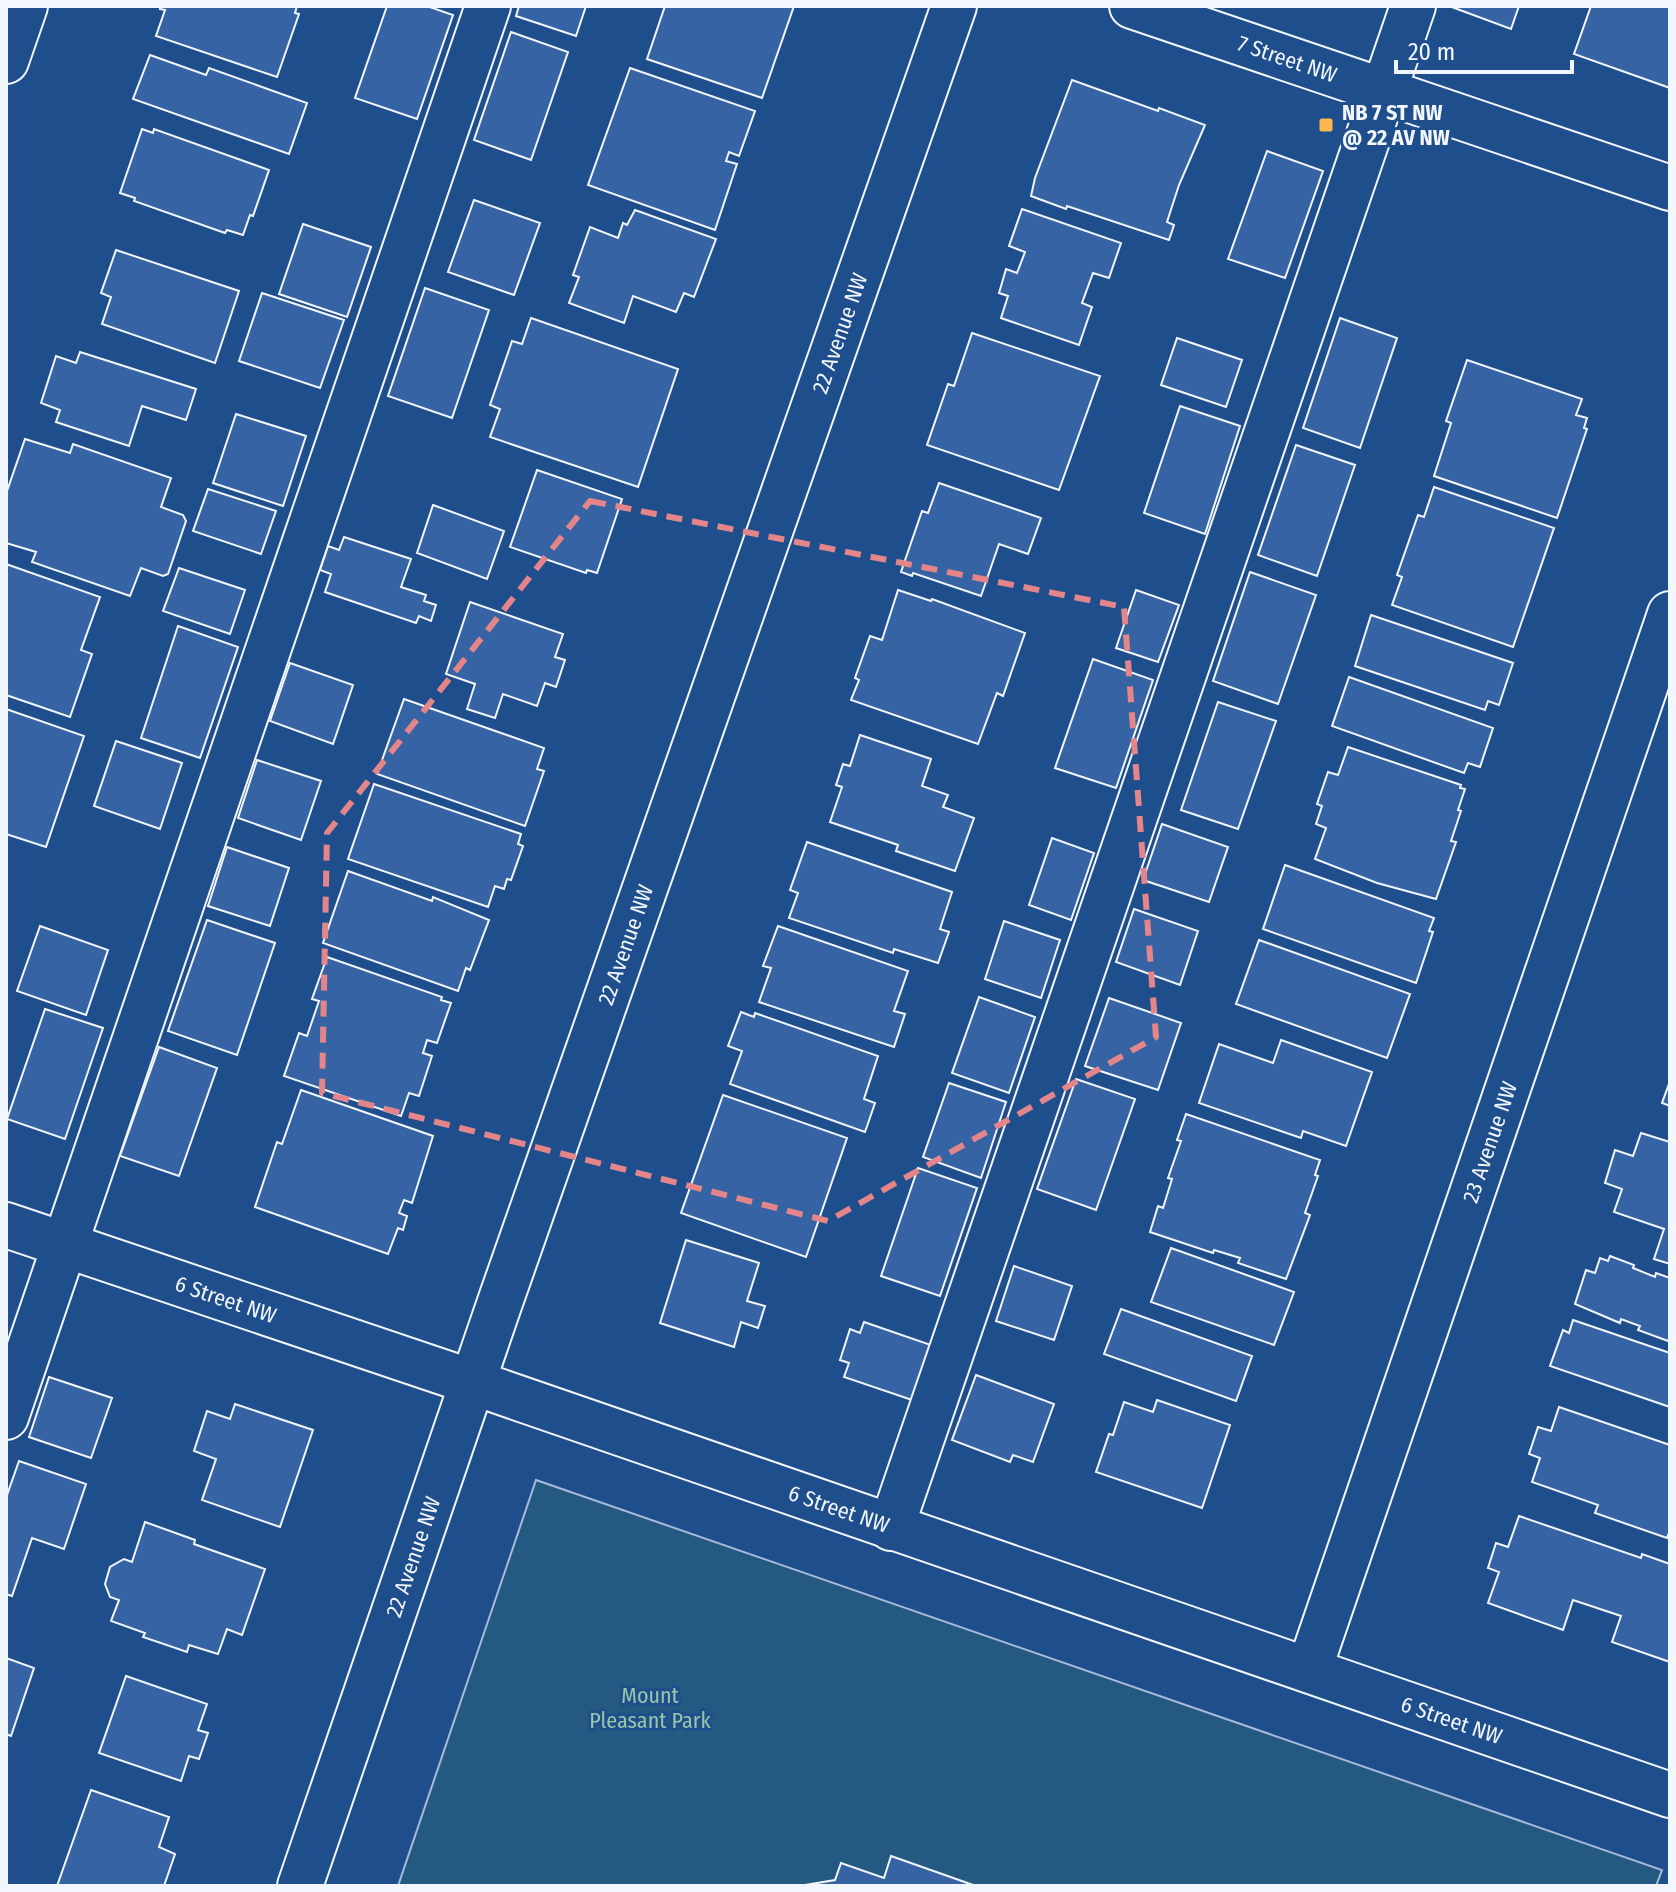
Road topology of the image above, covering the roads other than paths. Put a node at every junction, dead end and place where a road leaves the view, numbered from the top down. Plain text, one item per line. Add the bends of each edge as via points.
1 (25, 6) edge
2 (488, 6) edge
3 (954, 6) edge
4 (1132, 6) edge
5 (1413, 6) edge
6 (6, 61) edge
7 (1384, 92) junction
8 (1670, 188) edge
9 (1670, 614) edge
10 (6, 1225) edge
11 (65, 1245) junction
12 (472, 1382) junction
13 (6, 1417) edge
14 (891, 1528) junction
15 (1309, 1670) junction
16 (1670, 1795) edge
17 (300, 1886) edge

1 - 6 street
2 - 11 street
3 - 12 street, 22 Avenue NW
4 - 7 street, 7 Street NW
5 - 7 street
7 - 8 street, 7 Street NW
7 - 14 street
9 - 15 street, 23 Avenue NW
10 - 11 street, 6 Street NW
11 - 12 street, 6 Street NW
11 - 13 street
12 - 14 street, 6 Street NW
12 - 17 street, 22 Avenue NW
14 - 15 street, 6 Street NW
15 - 16 street, 6 Street NW

